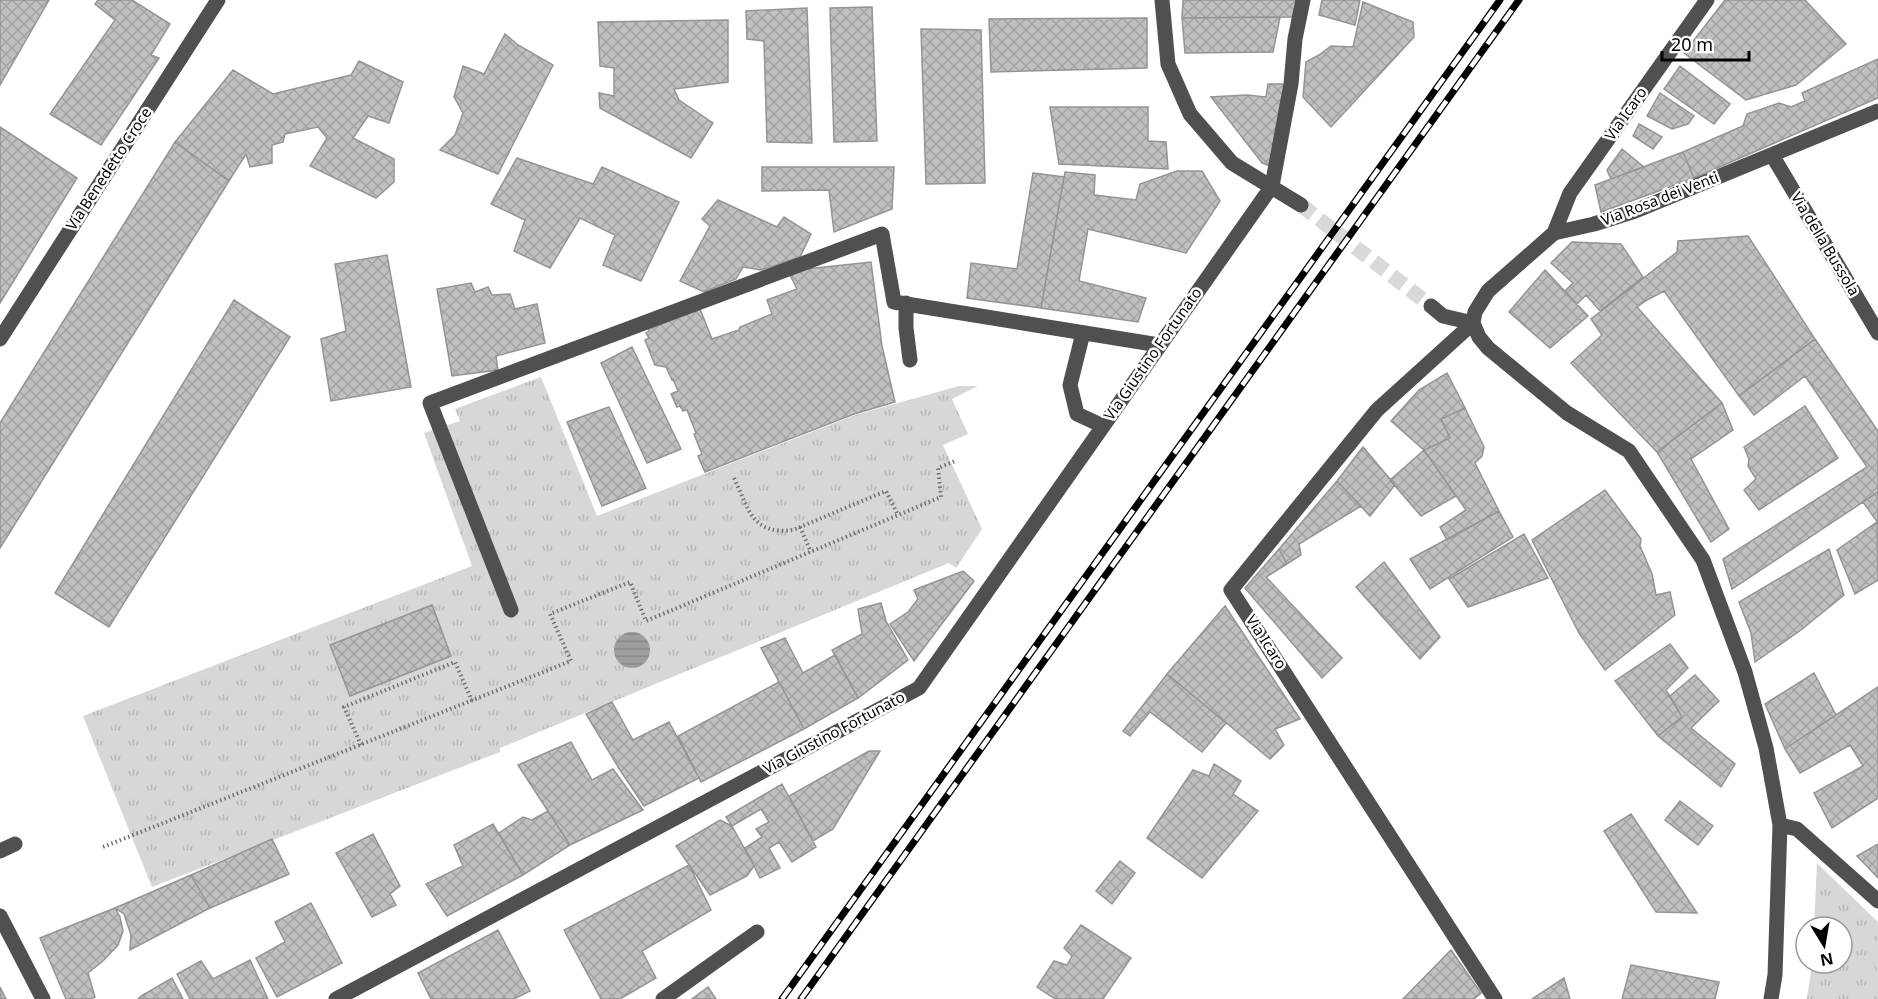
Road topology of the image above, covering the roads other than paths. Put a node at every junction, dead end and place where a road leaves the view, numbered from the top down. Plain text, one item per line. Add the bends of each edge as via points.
1 (218, 0) edge
2 (1162, 0) edge
3 (1303, 0) edge
4 (1707, 0) edge
5 (1878, 111) edge
6 (1772, 155) junction
7 (1272, 186) junction
8 (1301, 205) tunnel mouth
9 (1554, 233) junction
10 (906, 303) junction
11 (1431, 306) tunnel mouth
12 (1473, 322) junction
13 (1083, 333) junction
14 (1878, 333) edge
15 (0, 339) edge
16 (1159, 345) junction
17 (910, 360) dead end
18 (1103, 426) junction
19 (511, 610) dead end
20 (1780, 825) junction
21 (15, 844) dead end
22 (0, 851) edge
23 (1878, 901) edge
24 (0, 916) edge
25 (757, 932) dead end
26 (43, 999) edge
27 (336, 999) edge
28 (663, 999) edge
29 (1495, 999) edge
30 (1771, 999) edge

1 - 15 street, Via Benedetto Croce
2 - 7 street via 1168,64 1190,114 1232,163
3 - 7 street
4 - 9 street, Via Icaro via 1570,193
5 - 6 street, Via Rosa dei Venti
6 - 9 street, Via Rosa dei Venti via 1635,211
6 - 14 street, Via della Bussola
7 - 8 street
7 - 16 street, Via Giustino Fortunato
9 - 12 street, Via Rosa dei Venti via 1488,291
10 - 13 street
10 - 17 street
10 - 19 street via 894,302 882,234 430,403
11 - 12 street via 1443,316
12 - 20 street via 1488,348 1558,406 1629,450 1703,560 1746,672 1766,747
12 - 29 street, Via Icaro via 1377,410 1232,590
13 - 16 street
13 - 18 street via 1070,385 1077,414
16 - 18 street, Via Giustino Fortunato
18 - 27 street, Via Giustino Fortunato via 919,688
20 - 23 street via 1797,829
20 - 30 street
21 - 22 street
24 - 26 street
25 - 28 street

